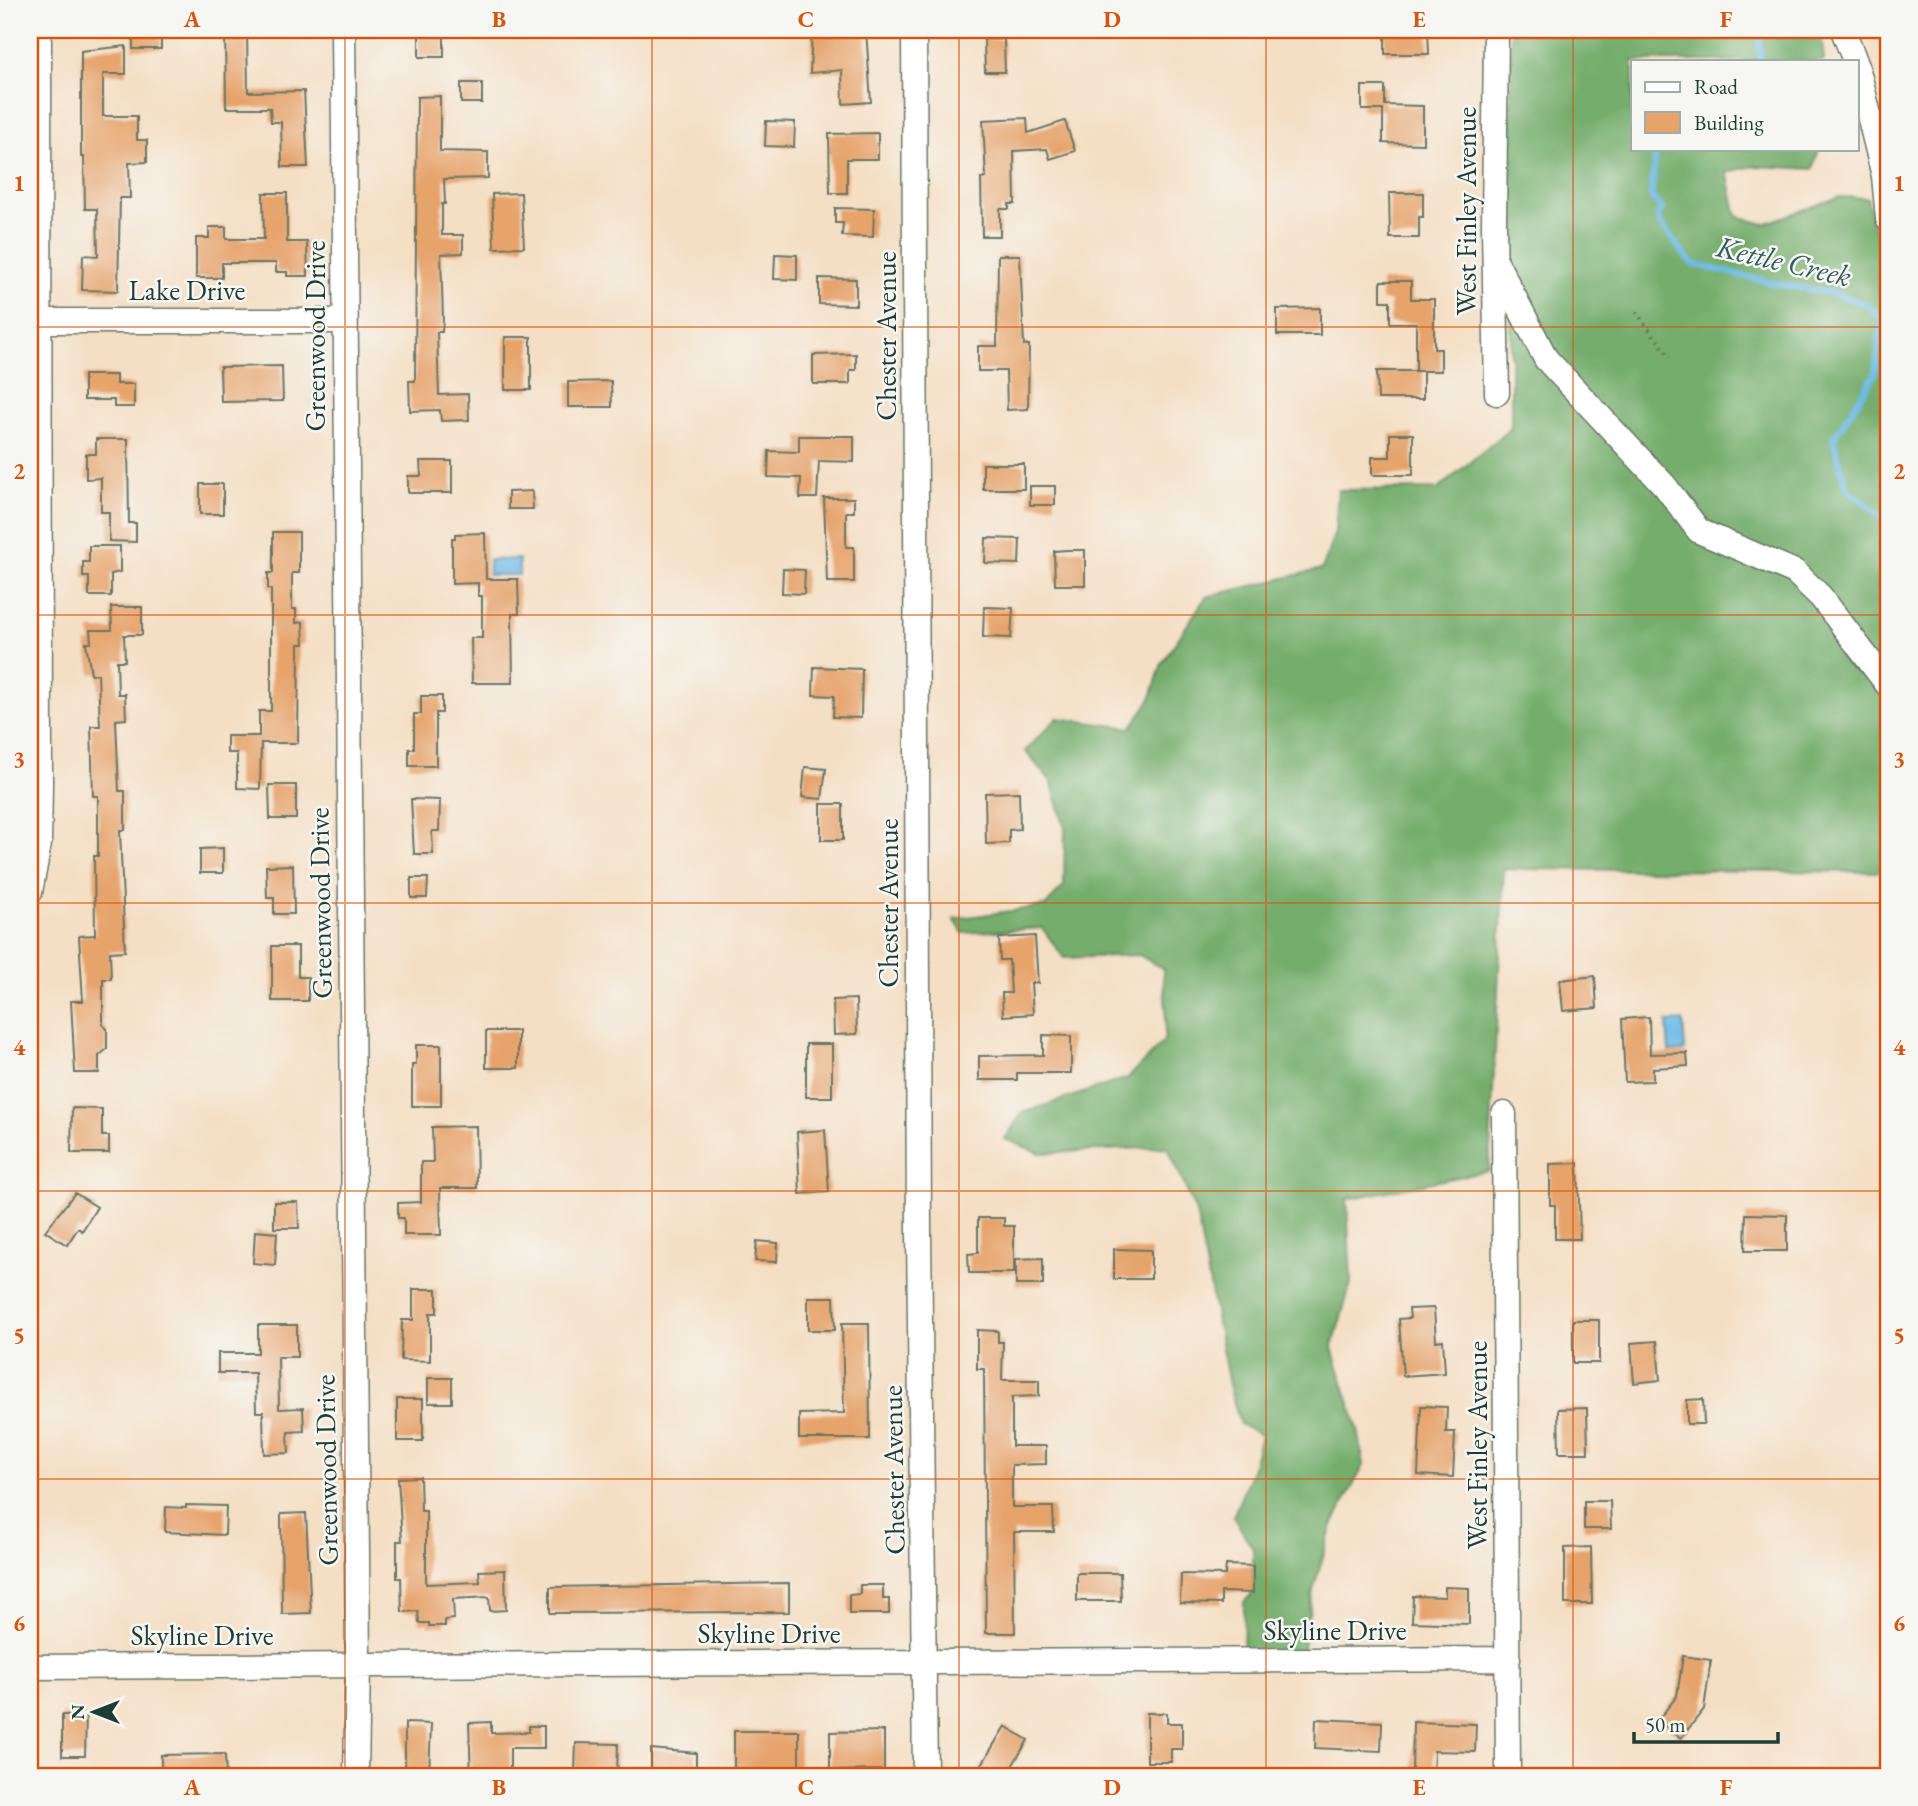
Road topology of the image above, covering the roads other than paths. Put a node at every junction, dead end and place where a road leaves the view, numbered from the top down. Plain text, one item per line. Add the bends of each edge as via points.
1 (38, 30) edge
2 (343, 30) edge
3 (915, 30) edge
4 (1496, 30) edge
5 (1843, 30) edge
6 (1855, 60) edge
7 (1858, 70) edge
8 (1888, 219) edge
9 (1495, 260) junction
10 (35, 321) edge
11 (344, 321) junction
12 (1497, 393) dead end
13 (1888, 685) edge
14 (30, 892) edge
15 (1504, 1114) dead end
16 (1508, 1659) junction
17 (926, 1662) junction
18 (358, 1664) junction
19 (30, 1667) edge
20 (356, 1776) edge
21 (925, 1776) edge
22 (1508, 1776) edge

1 - 10 street
2 - 11 street, Greenwood Drive
3 - 17 street, Chester Avenue via 919,1231
4 - 9 street, West Finley Avenue
5 - 6 street
7 - 8 street via 1884,177
9 - 12 street, West Finley Avenue
9 - 13 street via 1546,359 1665,486 1699,531 1795,572 1821,597
10 - 11 street, Lake Drive
10 - 14 street via 40,844
11 - 18 street, Greenwood Drive
15 - 16 street, West Finley Avenue
16 - 17 street, Skyline Drive
16 - 22 street, West Finley Avenue
17 - 18 street, Skyline Drive
17 - 21 street, Chester Avenue
18 - 19 street, Skyline Drive
18 - 20 street, Greenwood Drive

